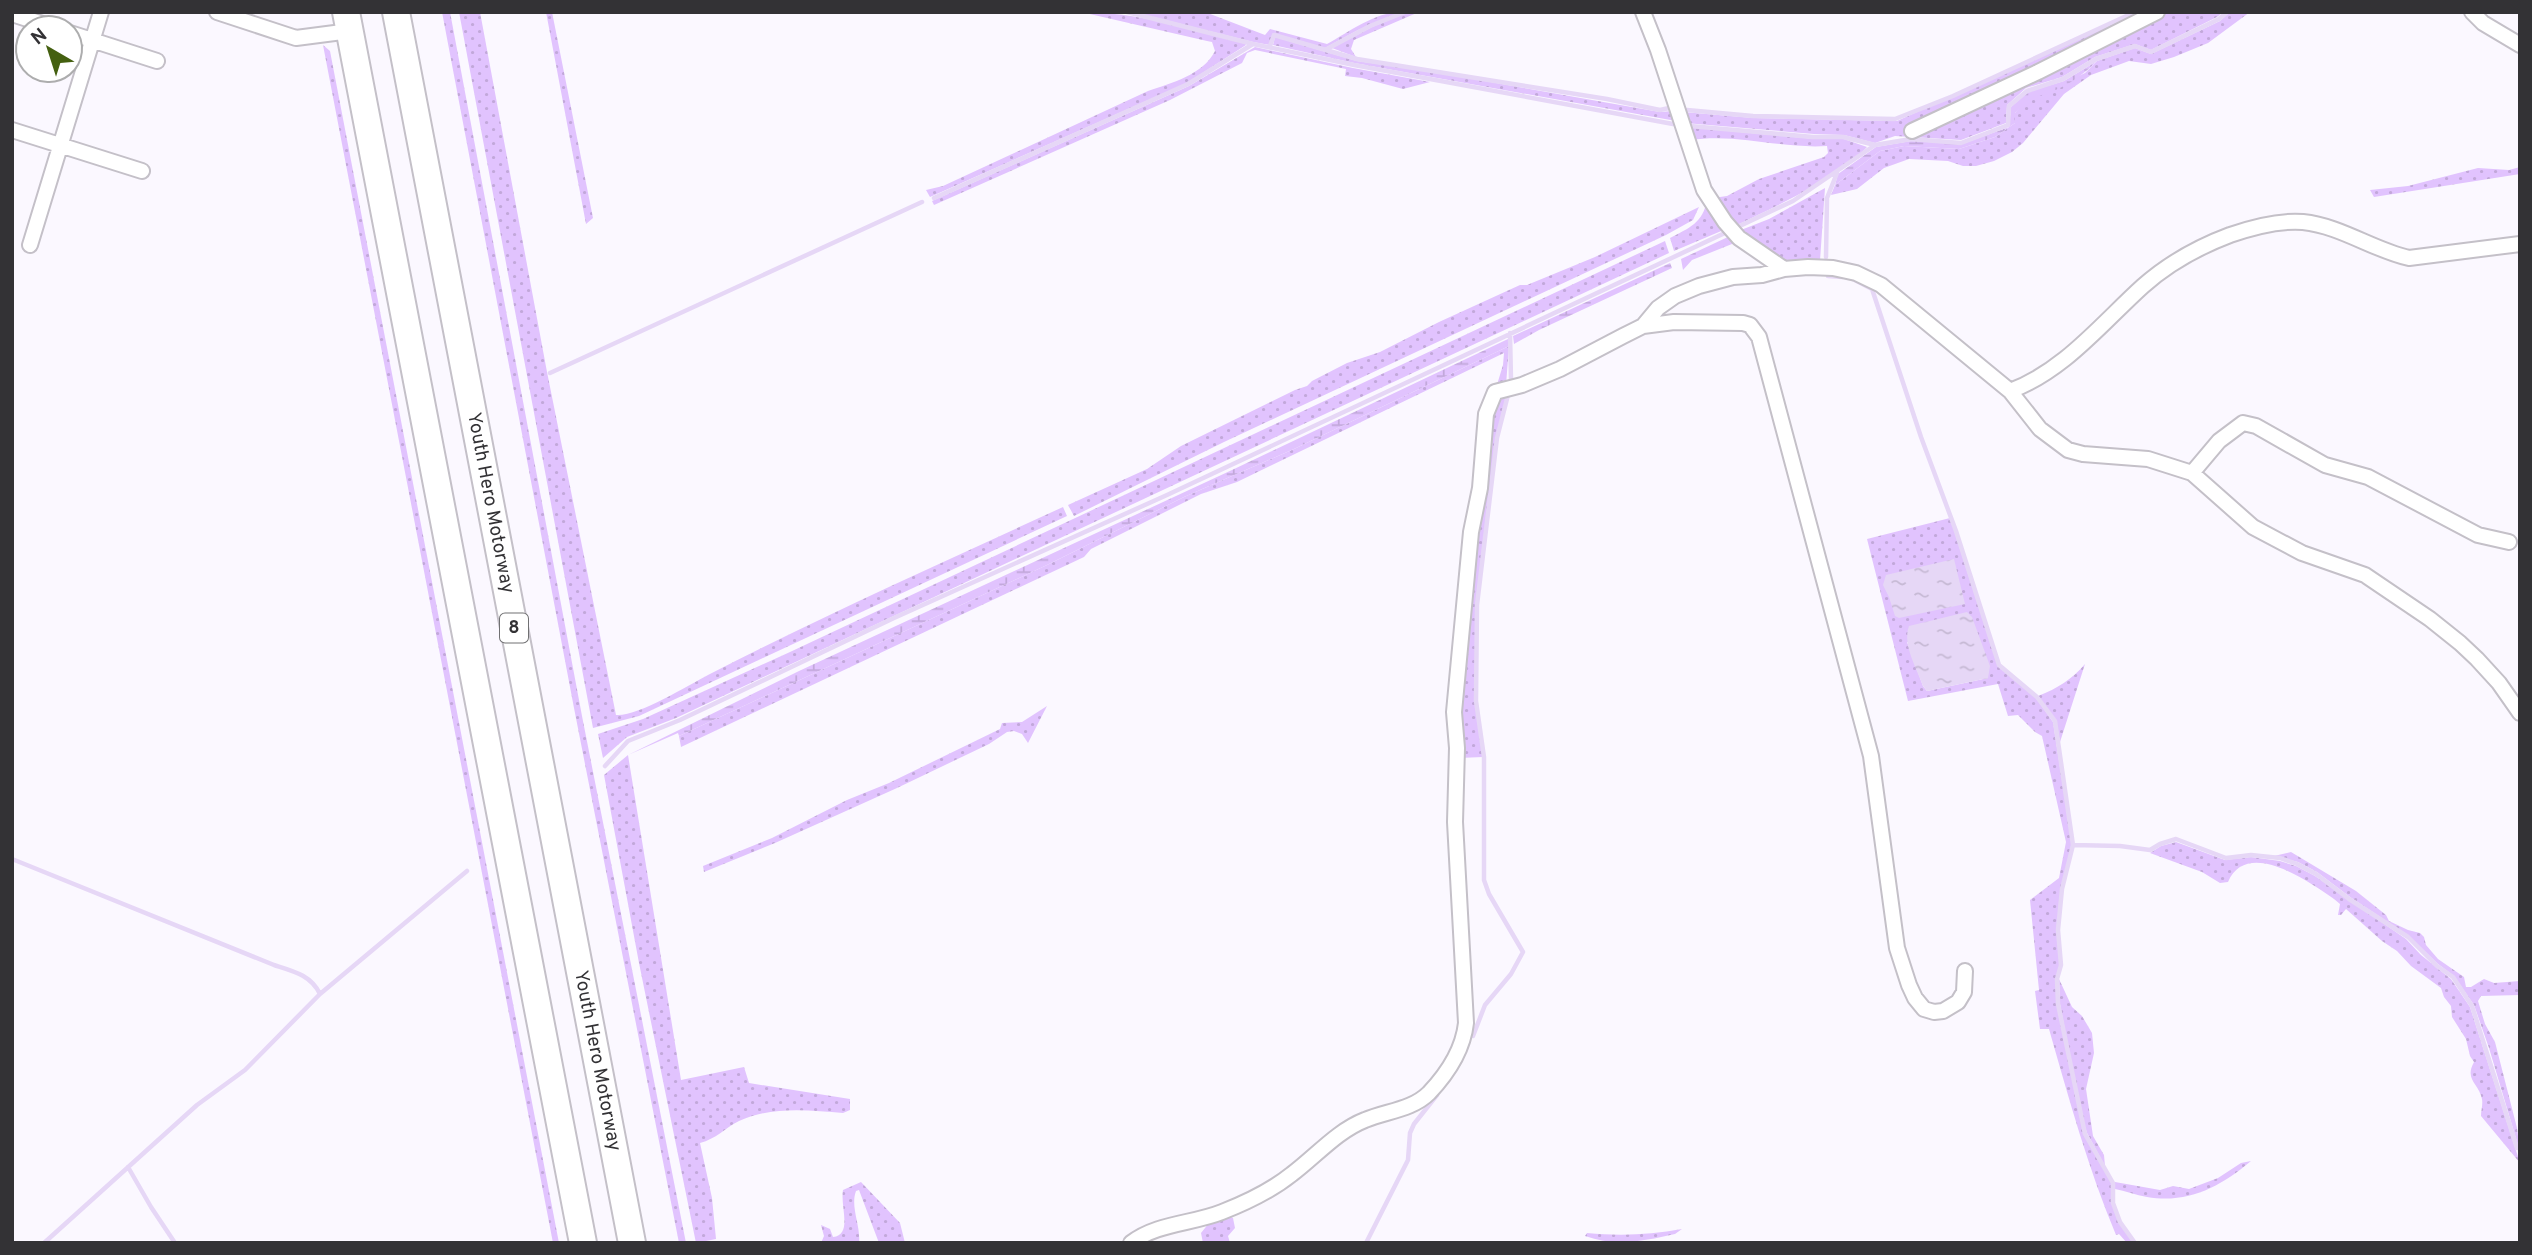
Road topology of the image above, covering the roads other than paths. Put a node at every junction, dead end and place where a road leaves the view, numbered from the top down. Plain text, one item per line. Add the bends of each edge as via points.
1 (101, 12) edge
2 (217, 12) edge
3 (396, 12) edge
4 (1643, 12) edge
5 (2157, 12) edge
6 (2472, 12) edge
7 (348, 22) edge
8 (84, 37) edge
9 (92, 40) junction
10 (2520, 45) edge
11 (157, 61) dead end
12 (12, 130) edge
13 (1912, 131) dead end
14 (60, 145) junction
15 (142, 172) dead end
16 (2520, 244) edge
17 (30, 245) dead end
18 (1784, 269) junction
19 (1643, 326) junction
20 (2010, 391) junction
21 (2192, 473) junction
22 (2509, 542) dead end
23 (2520, 713) edge
24 (1965, 971) dead end
25 (583, 1243) edge
26 (632, 1243) edge
27 (1131, 1243) edge

1 - 9 street
2 - 7 street via 296,38
3 - 26 highway, Youth Hero Motorway / 8
4 - 18 street via 1704,190 1739,239
5 - 13 street
6 - 10 street
7 - 25 highway
8 - 9 street
9 - 11 street
9 - 14 street
12 - 14 street
14 - 15 street
14 - 17 street
16 - 20 street via 2409,258 2304,222 2250,228 2172,263 2077,350 2032,383
18 - 19 street via 1699,286 1658,308
18 - 20 street via 1833,268 1881,285
19 - 24 street via 1743,323 1750,324 1759,337 1871,756 1897,948 1909,985 1924,1009 1943,1012 1964,992
19 - 27 street via 1560,369 1495,392 1486,414 1454,712 1466,1023 1461,1047 1427,1095 1409,1106 1341,1133 1292,1174 1224,1212 1145,1233
20 - 21 street via 2040,429 2068,450 2148,459
21 - 22 street via 2219,441 2244,423 2325,465 2368,477 2479,536
21 - 23 street via 2253,527 2302,553 2365,575 2430,619 2477,659

